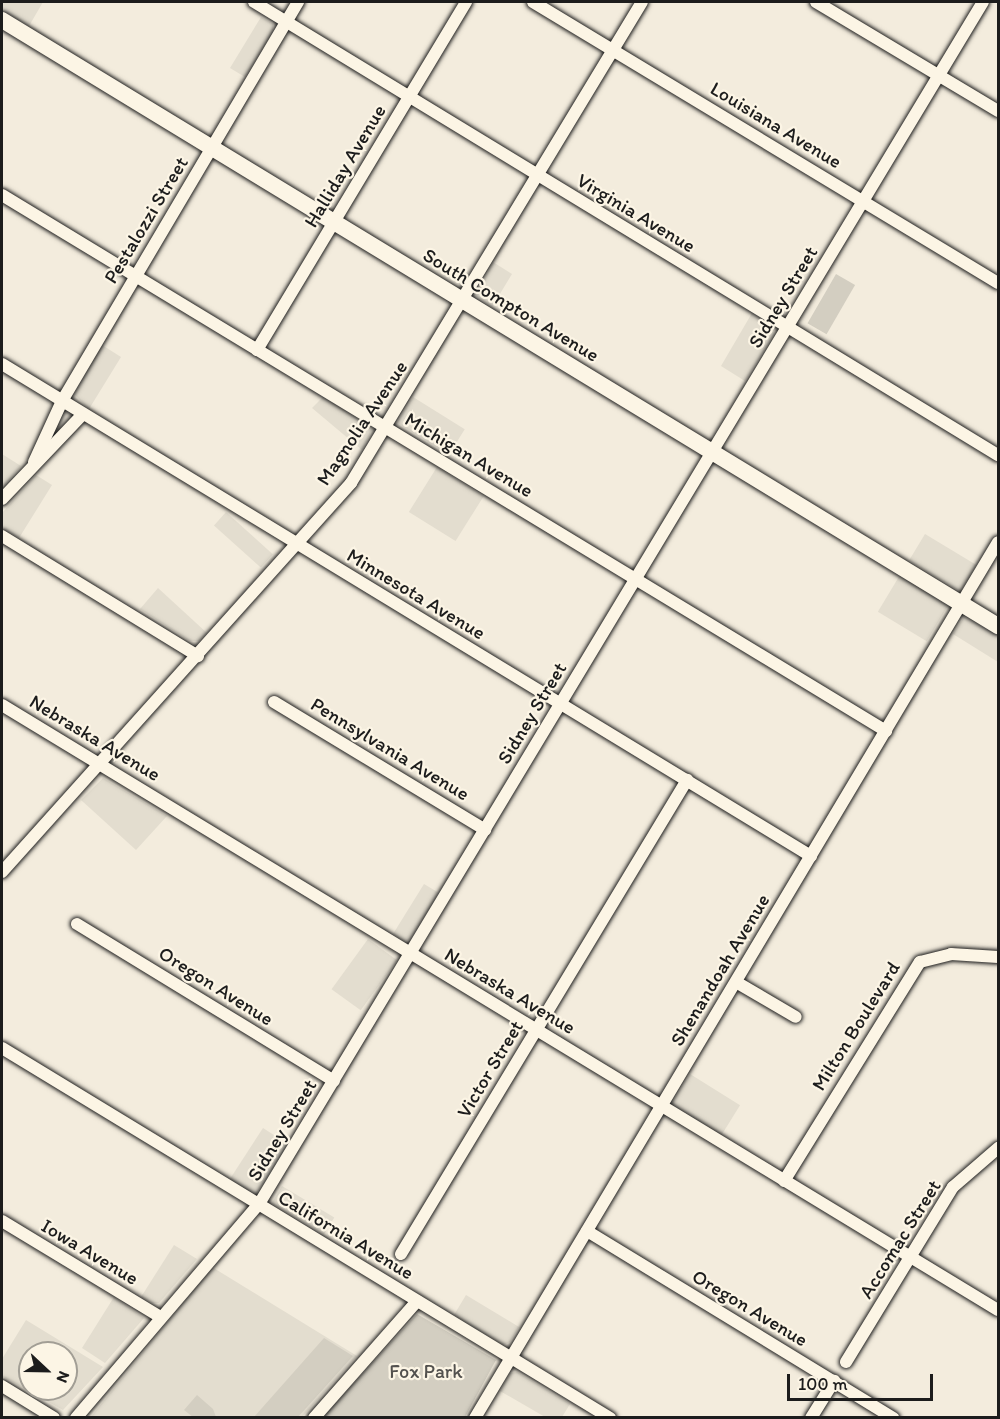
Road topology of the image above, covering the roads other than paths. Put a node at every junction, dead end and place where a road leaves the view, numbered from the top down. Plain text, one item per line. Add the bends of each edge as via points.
1 (254, 2) edge
2 (298, 2) edge
3 (466, 2) edge
4 (533, 2) edge
5 (642, 2) edge
6 (816, 2) edge
7 (983, 2) edge
8 (2, 20) edge
9 (286, 21) junction
10 (613, 50) junction
11 (939, 75) junction
12 (409, 97) junction
13 (999, 111) edge
14 (212, 148) junction
15 (536, 175) junction
16 (2, 195) edge
17 (863, 201) junction
18 (334, 222) junction
19 (135, 276) junction
20 (999, 283) edge
21 (463, 301) junction
22 (787, 327) junction
23 (258, 350) junction
24 (2, 364) edge
25 (62, 401) junction
26 (83, 414) junction
27 (387, 428) junction
28 (712, 452) junction
29 (999, 455) edge
30 (34, 462) junction
31 (2, 499) edge
32 (2, 536) edge
33 (999, 542) edge
34 (296, 544) junction
35 (636, 579) junction
36 (962, 604) junction
37 (999, 626) edge
38 (198, 656) junction
39 (274, 702) dead end
40 (561, 704) junction
41 (2, 705) edge
42 (886, 731) junction
43 (100, 765) junction
44 (687, 780) junction
45 (485, 830) junction
46 (811, 856) junction
47 (2, 872) edge
48 (77, 924) dead end
49 (411, 953) junction
50 (999, 957) edge
51 (736, 982) junction
52 (796, 1017) dead end
53 (536, 1029) junction
54 (2, 1048) edge
55 (334, 1081) junction
56 (662, 1106) junction
57 (999, 1148) edge
58 (784, 1181) junction
59 (259, 1204) junction
60 (2, 1221) edge
61 (587, 1231) junction
62 (401, 1254) dead end
63 (911, 1257) junction
64 (417, 1300) junction
65 (999, 1310) edge
66 (159, 1316) junction
67 (511, 1358) junction
68 (846, 1362) dead end
69 (834, 1382) junction
70 (2, 1386) edge
71 (54, 1418) edge
72 (76, 1418) edge
73 (314, 1418) edge
74 (475, 1418) edge
75 (609, 1418) edge
76 (811, 1418) edge
77 (893, 1418) edge

1 - 9 street, Virginia Avenue
2 - 9 street, Pestalozzi Street
3 - 12 street, Halliday Avenue
4 - 10 street, Louisiana Avenue
5 - 10 street, Magnolia Avenue
6 - 11 street
7 - 11 street, Sidney Street
8 - 14 main road, South Compton Avenue
9 - 12 street, Virginia Avenue
9 - 14 street, Pestalozzi Street
10 - 15 street, Magnolia Avenue
10 - 17 street, Louisiana Avenue
11 - 13 street
11 - 17 street, Sidney Street
12 - 15 street, Virginia Avenue
12 - 18 street, Halliday Avenue
14 - 18 main road, South Compton Avenue
14 - 19 street, Pestalozzi Street
15 - 21 street, Magnolia Avenue
15 - 22 street, Virginia Avenue
16 - 19 street, Michigan Avenue
17 - 20 street, Louisiana Avenue
17 - 22 street, Sidney Street
18 - 21 main road, South Compton Avenue
18 - 23 street, Halliday Avenue
19 - 23 street, Michigan Avenue
19 - 25 street, Pestalozzi Street
21 - 27 street, Magnolia Avenue
21 - 28 main road, South Compton Avenue
22 - 28 street, Sidney Street
22 - 29 street, Virginia Avenue
23 - 27 street, Michigan Avenue
24 - 25 street, Minnesota Avenue
25 - 26 street, Minnesota Avenue
25 - 30 street, Pestalozzi Street
26 - 30 street, Pestalozzi Street
26 - 34 street, Minnesota Avenue
27 - 34 street, Magnolia Avenue via 351,483
27 - 35 street, Michigan Avenue
28 - 35 street, Sidney Street
28 - 36 main road, South Compton Avenue
30 - 31 street, Pestalozzi Street
32 - 38 street
33 - 36 street, Shenandoah Avenue
34 - 38 street, Magnolia Avenue
34 - 40 street, Minnesota Avenue
35 - 40 street, Sidney Street
35 - 42 street, Michigan Avenue
36 - 37 main road, South Compton Avenue
36 - 42 street, Shenandoah Avenue
38 - 43 street, Magnolia Avenue
39 - 45 street, Pennsylvania Avenue
40 - 44 street, Minnesota Avenue
40 - 45 street, Sidney Street
41 - 43 street, Nebraska Avenue
42 - 46 street, Shenandoah Avenue
43 - 47 street, Magnolia Avenue
43 - 49 street, Nebraska Avenue
44 - 46 street, Minnesota Avenue
44 - 53 street, Victor Street
45 - 49 street, Sidney Street
46 - 51 street, Shenandoah Avenue
48 - 55 street, Oregon Avenue
49 - 53 street, Nebraska Avenue
49 - 55 street, Sidney Street
50 - 58 street, Milton Boulevard via 951,954 920,962
51 - 52 street
51 - 56 street, Shenandoah Avenue
53 - 56 street, Nebraska Avenue
53 - 62 street, Victor Street
54 - 59 street, California Avenue
55 - 59 street, Sidney Street
56 - 58 street, Nebraska Avenue
56 - 61 street, Shenandoah Avenue
57 - 63 street, Accomac Street via 953,1187
58 - 63 street, Nebraska Avenue
59 - 64 street, California Avenue
59 - 66 street, Sidney Street
60 - 66 street, Iowa Avenue
61 - 67 street, Shenandoah Avenue
61 - 69 street, Oregon Avenue
63 - 65 street, Nebraska Avenue
63 - 68 street, Accomac Street
64 - 67 street, California Avenue
64 - 73 street
66 - 72 street, Sidney Street
67 - 74 street, Shenandoah Avenue
67 - 75 street, California Avenue
69 - 76 street
69 - 77 street, Oregon Avenue
70 - 71 street

